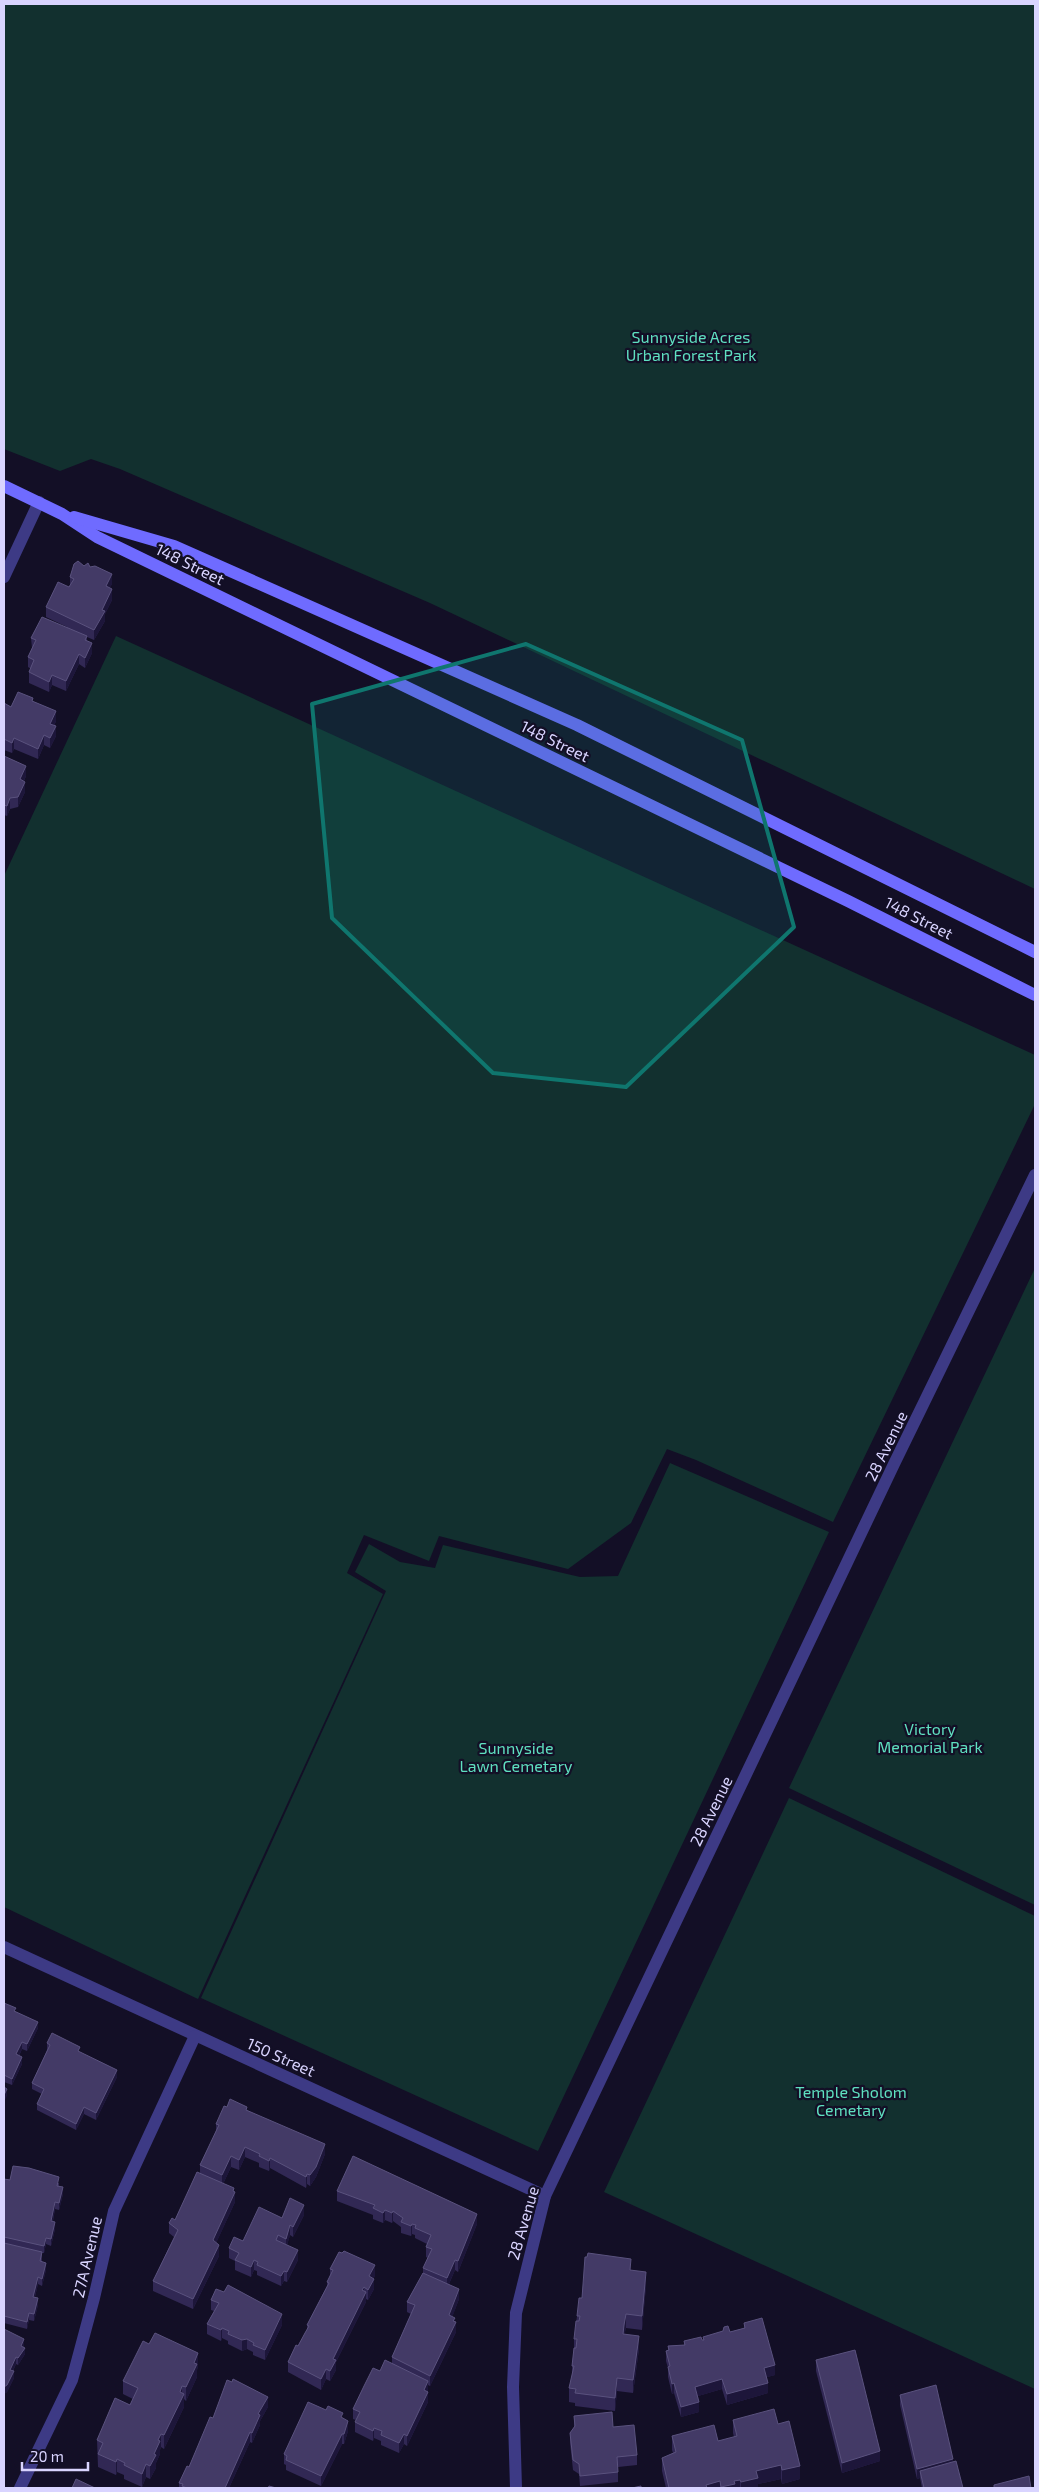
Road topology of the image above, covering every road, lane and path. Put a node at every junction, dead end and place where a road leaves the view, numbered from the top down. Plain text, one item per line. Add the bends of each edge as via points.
1 (4, 486) edge
2 (39, 502) junction
3 (62, 514) junction
4 (4, 577) edge
5 (1035, 952) edge
6 (1035, 995) edge
7 (1035, 1175) edge
8 (4, 1947) edge
9 (195, 2036) junction
10 (545, 2196) junction
11 (20, 2488) edge
12 (516, 2488) edge

1 - 2 main road, 148 Street
2 - 3 main road, 148 Street
2 - 4 street
3 - 5 main road, 148 Street via 174,546 577,725
3 - 6 main road, 148 Street via 97,537 839,896
7 - 10 street, 28 Avenue
8 - 9 street, 150 Street
9 - 10 street, 150 Street
9 - 11 street, 27A Avenue via 114,2211 72,2380
10 - 12 street, 28 Avenue via 516,2313 513,2387

